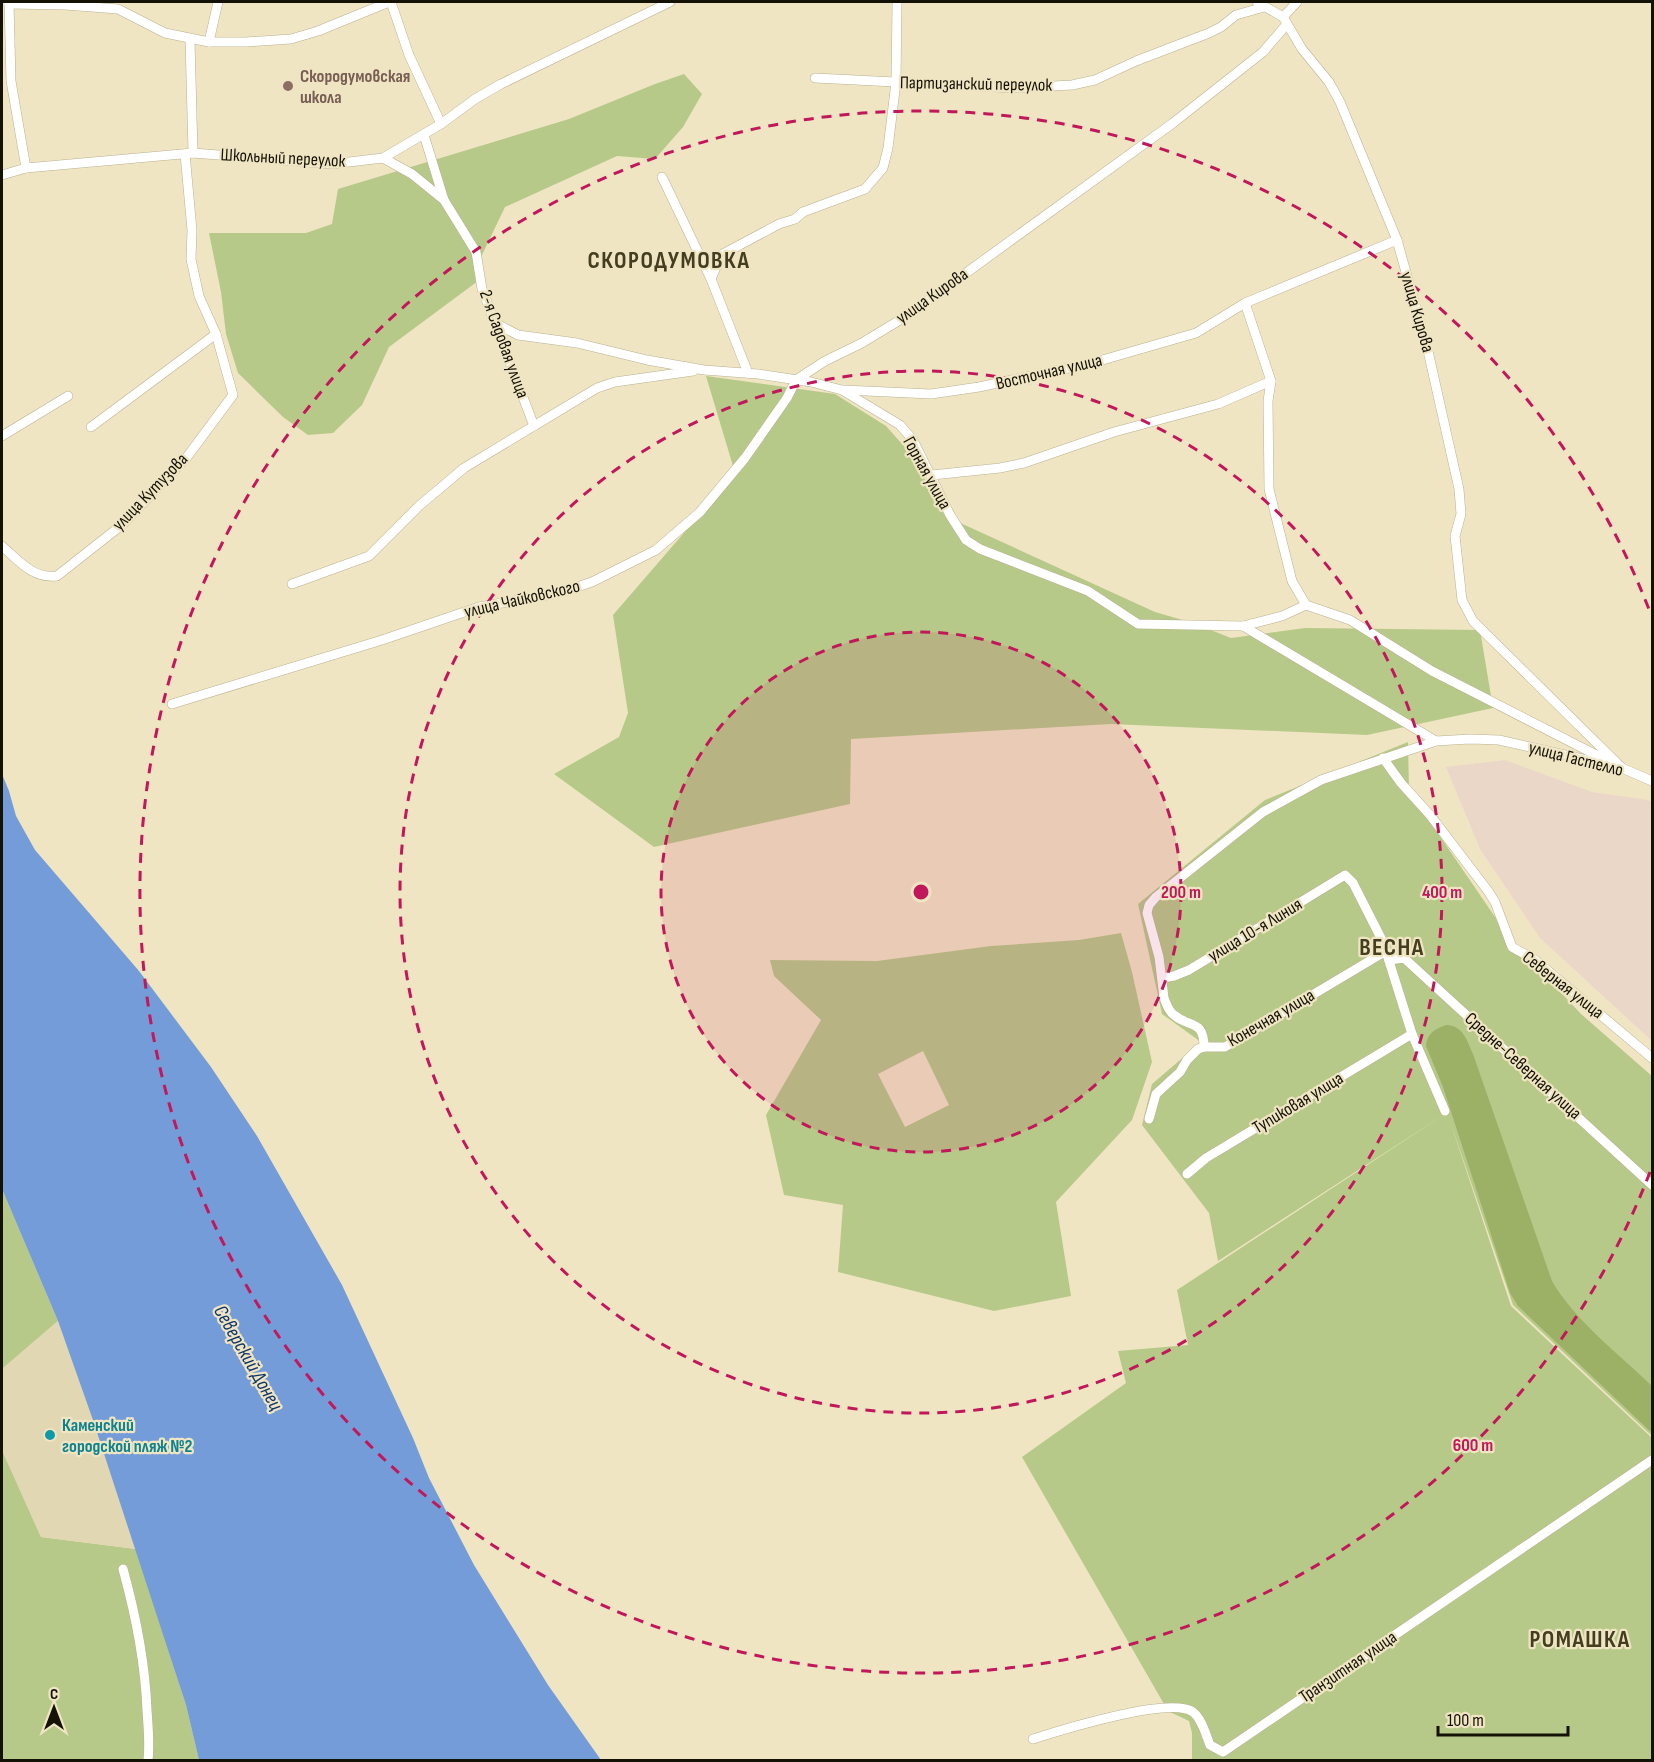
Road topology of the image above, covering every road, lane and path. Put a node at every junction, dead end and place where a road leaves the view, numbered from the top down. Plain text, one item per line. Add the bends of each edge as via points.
1 (218, 2) edge
2 (390, 2) edge
3 (670, 2) edge
4 (897, 2) edge
5 (1297, 2) edge
6 (9, 3) edge
7 (1260, 4) edge
8 (1285, 20) junction
9 (190, 40) junction
10 (209, 42) junction
11 (815, 78) dead end
12 (896, 82) junction
13 (441, 124) junction
14 (424, 135) junction
15 (189, 154) junction
16 (383, 158) junction
17 (26, 168) junction
18 (2, 175) edge
19 (662, 177) dead end
20 (444, 200) junction
21 (1396, 240) junction
22 (711, 279) junction
23 (1245, 303) junction
24 (497, 324) junction
25 (216, 334) junction
26 (704, 370) junction
27 (748, 373) junction
28 (796, 380) junction
29 (1271, 381) junction
30 (842, 390) junction
31 (68, 396) dead end
32 (534, 426) junction
33 (91, 427) dead end
34 (2, 436) edge
35 (932, 476) junction
36 (2, 546) edge
37 (291, 584) dead end
38 (1306, 605) junction
39 (1243, 626) junction
40 (172, 704) dead end
41 (1436, 741) junction
42 (1383, 758) junction
43 (1622, 768) junction
44 (1653, 781) edge
45 (1388, 955) junction
46 (1162, 978) junction
47 (1412, 1034) junction
48 (1204, 1047) junction
49 (1653, 1058) edge
50 (1445, 1111) dead end
51 (1149, 1119) dead end
52 (1187, 1174) dead end
53 (1653, 1185) edge
54 (1653, 1461) edge
55 (123, 1569) dead end
56 (1033, 1739) dead end
57 (148, 1761) edge

1 - 10 street
2 - 10 street via 291,39
2 - 13 street
3 - 13 street, Школьный переулок via 501,84
4 - 12 street
5 - 8 street
6 - 9 street via 118,9 165,33
6 - 17 street via 11,81
7 - 8 street
7 - 12 street, Партизанский переулок via 1209,33 1095,80 1072,85 1015,88
8 - 21 street, улица Кирова via 1340,102
8 - 28 street, улица Кирова via 1263,52 1173,123 908,315
9 - 10 street
9 - 15 street, улица Кутузова
11 - 12 street, Партизанский переулок
12 - 22 street via 883,168 865,189 803,212 721,255
13 - 14 street, Школьный переулок
14 - 16 street, Школьный переулок
14 - 20 street
15 - 16 street, Школьный переулок via 332,164
15 - 17 street, Школьный переулок
15 - 25 street, улица Кутузова via 191,259 199,296
16 - 20 street, 2-я Садовая улица via 412,174
17 - 18 street, Школьный переулок
19 - 22 street
20 - 24 street, 2-я Садовая улица via 476,252 482,289
21 - 23 street, Восточная улица
21 - 43 street, улица Кирова via 1428,351 1459,489 1461,514 1455,536 1462,600 1473,621
22 - 27 street
23 - 29 street
23 - 30 street, Восточная улица via 1196,333 1092,363 931,393
24 - 26 street, Горная улица via 518,335 577,343
24 - 32 street, 2-я Садовая улица
25 - 33 street
25 - 36 street, улица Кутузова via 233,395 186,457 123,524 57,576 37,575
26 - 27 street, Горная улица
26 - 32 street via 615,382 597,388
27 - 28 street, Горная улица
28 - 30 street, Горная улица
28 - 40 street, улица Чайковского via 745,458 700,512 656,550 592,582 559,593 479,607
29 - 35 street via 1218,404 1114,432 1024,464
29 - 38 street via 1269,489 1292,581
30 - 35 street, Горная улица via 900,425 913,440
31 - 34 street
32 - 37 street via 464,468 369,556
35 - 39 street, Горная улица via 966,540 980,549 1088,591 1138,624
38 - 39 street, Горная улица
38 - 43 street via 1350,620 1432,671
39 - 41 street
41 - 42 street
41 - 43 street, улица Гастелло via 1499,740
42 - 46 street via 1321,780 1263,812 1156,897 1147,913
42 - 49 street, Северная улица via 1488,891 1512,947 1535,960
43 - 44 street, улица Гастелло
45 - 46 street, улица 10-я Линия via 1353,883 1345,875 1189,970
45 - 47 street
45 - 48 street, Конечная улица via 1226,1047
45 - 53 street, Средне-Северная улица via 1404,958
46 - 48 street via 1168,1008 1199,1028
47 - 50 street
47 - 52 street, Тупиковая улица via 1206,1158
48 - 51 street, Конечная улица via 1156,1095
54 - 56 street, Транзитная улица via 1222,1752 1210,1745 1193,1712 1175,1707 1067,1728
55 - 57 street via 142,1650

